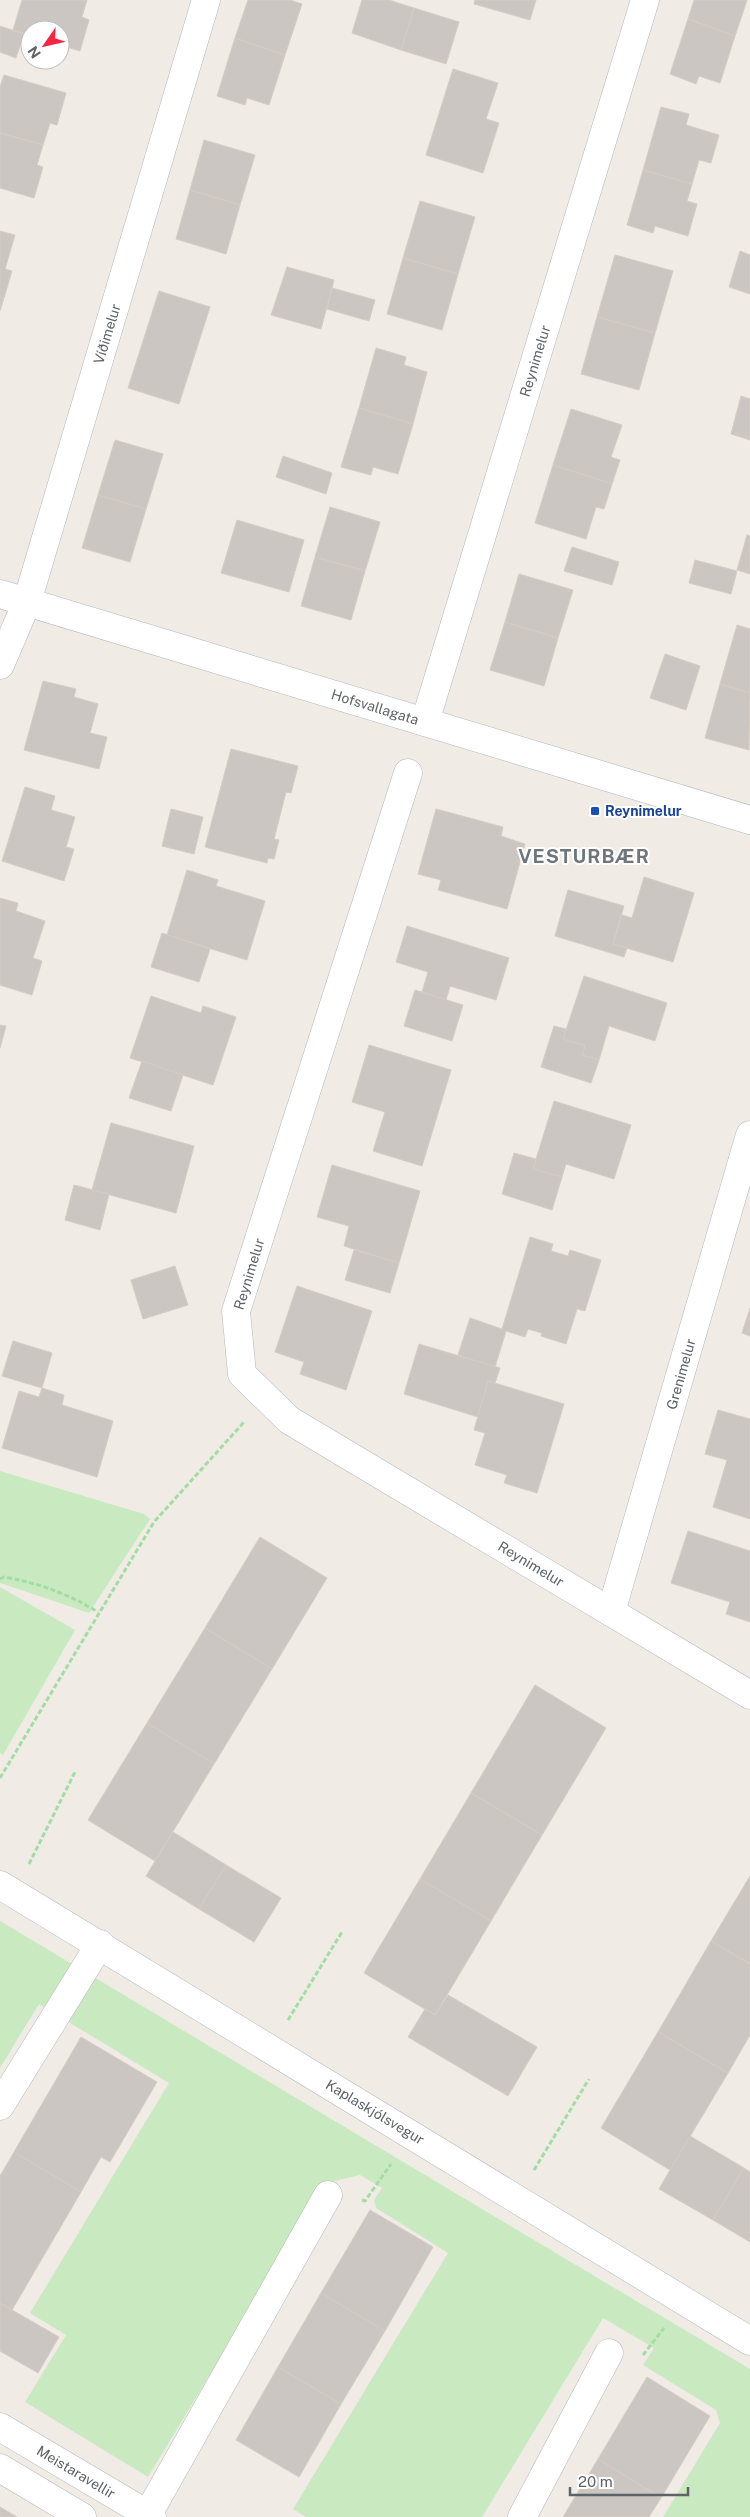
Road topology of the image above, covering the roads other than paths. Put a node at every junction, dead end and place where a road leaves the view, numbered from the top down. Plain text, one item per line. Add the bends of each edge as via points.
1 (206, 0) edge
2 (645, 0) edge
3 (0, 594) edge
4 (27, 602) junction
5 (0, 665) edge
6 (425, 722) junction
7 (408, 773) dead end
8 (750, 820) edge
9 (750, 1135) edge
10 (611, 1612) junction
11 (750, 1695) edge
12 (7, 1889) edge
13 (100, 1944) junction
14 (0, 2106) edge
15 (328, 2195) road end
16 (750, 2341) edge
17 (609, 2354) road end
18 (0, 2426) edge
19 (0, 2468) edge
20 (150, 2516) edge
21 (82, 2517) edge
22 (522, 2517) edge

1 - 4 street, Víðimelur
2 - 6 street, Reynimelur
3 - 4 street, Hofsvallagata
4 - 5 street, Víðimelur
4 - 6 street, Hofsvallagata
6 - 8 street, Hofsvallagata
7 - 10 street, Reynimelur via 236,1311 242,1374 289,1420
9 - 10 street, Grenimelur
10 - 11 street, Reynimelur
12 - 13 street, Kaplaskjólsvegur
13 - 14 street
13 - 16 street, Kaplaskjólsvegur
15 - 20 street
17 - 22 street
18 - 20 street, Meistaravellir
19 - 21 street

